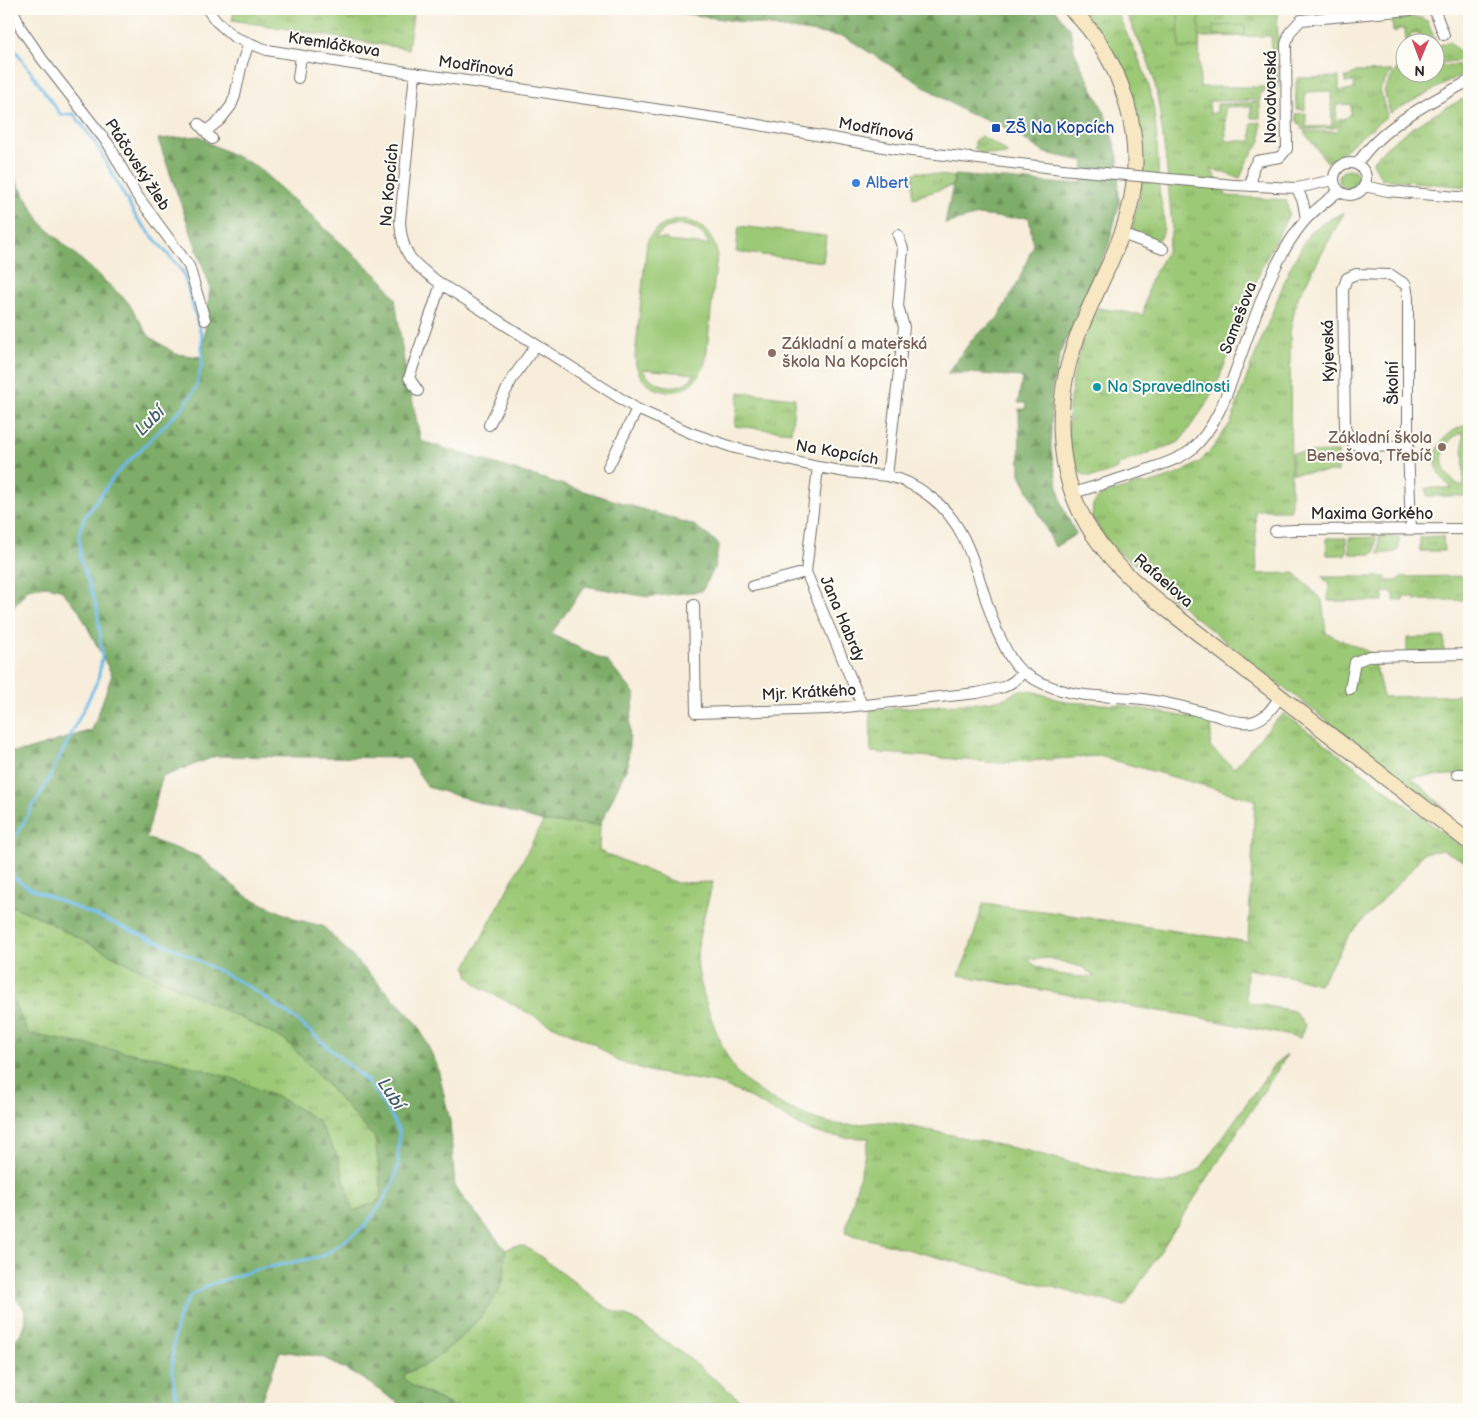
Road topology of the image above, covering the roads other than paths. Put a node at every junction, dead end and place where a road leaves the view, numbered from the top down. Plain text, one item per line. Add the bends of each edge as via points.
1 (13, 9) edge
2 (207, 9) edge
3 (1071, 9) edge
4 (1421, 9) edge
5 (1434, 9) edge
6 (1443, 32) edge
7 (249, 43) junction
8 (301, 56) junction
9 (415, 73) junction
10 (298, 78) dead end
11 (1469, 81) edge
12 (206, 131) dead end
13 (1357, 164) junction
14 (1334, 180) junction
15 (1250, 186) junction
16 (1364, 186) junction
17 (1297, 188) junction
18 (1339, 191) junction
19 (1469, 198) edge
20 (1306, 219) junction
21 (1122, 234) junction
22 (898, 235) dead end
23 (1162, 249) dead end
24 (441, 284) junction
25 (1408, 298) joint
26 (205, 320) dead end
27 (536, 345) junction
28 (418, 391) dead end
29 (637, 409) junction
30 (489, 425) dead end
31 (1408, 446) junction
32 (608, 467) dead end
33 (818, 467) junction
34 (887, 476) junction
35 (1073, 493) junction
36 (1411, 528) junction
37 (1469, 529) edge
38 (1275, 531) dead end
39 (806, 572) junction
40 (753, 586) dead end
41 (694, 606) dead end
42 (1469, 654) edge
43 (1023, 672) junction
44 (1350, 689) dead end
45 (1281, 695) junction
46 (862, 705) junction
47 (1457, 774) dead end
48 (1469, 774) edge
49 (1469, 842) edge

1 - 26 street, Ptáčovský žleb via 20,27 110,145 136,194 189,266
2 - 7 street, Kremláčkova via 234,37
3 - 21 main road, Rafaelova via 1095,36 1108,58 1122,87 1130,115 1134,182
4 - 15 street, Novodvorská via 1301,20 1290,32 1286,44 1287,149 1280,156 1257,161
5 - 6 street
7 - 8 street, Kremláčkova
7 - 12 street via 235,96 220,120
8 - 9 street, Kremláčkova
8 - 10 street
9 - 15 street, Modřínová, bridge via 742,122 895,149 1062,169
9 - 24 street, Na Kopcích via 401,235 409,257
11 - 13 street via 1425,105 1379,138
13 - 14 street via 1343,164 1336,170
13 - 16 street via 1364,171
14 - 17 street, Modřínová
14 - 18 street
15 - 17 street, Modřínová
16 - 18 street via 1353,195
16 - 19 street
17 - 20 street
18 - 20 street, Samešova
20 - 35 street, Samešova via 1282,256 1261,299 1230,386 1202,438 1190,451 1173,460
21 - 23 street
21 - 35 main road, Rafaelova via 1078,335 1064,383 1061,433 1064,464
22 - 34 street, Na Kopcích via 903,249 898,306 904,327
24 - 27 street, Na Kopcích
24 - 28 street via 410,378
25 - 31 street, Školní
25 - 31 street, Kyjevská via 1406,285 1391,275 1356,274 1348,278 1343,289 1345,428 1350,440 1360,447
27 - 29 street, Na Kopcích
27 - 30 street via 512,379
29 - 32 street
29 - 33 street, Na Kopcích via 735,448
31 - 36 street, Školní
33 - 34 street, Na Kopcích
33 - 39 street, Jana Habrdy
34 - 43 street via 915,485 941,504 954,520 968,546 1005,649
35 - 45 main road, Rafaelova via 1093,534 1112,560 1180,620
36 - 37 street, Maxima Gorkého
36 - 38 street, Maxima Gorkého
39 - 40 street, Jana Habrdy
39 - 46 street, Jana Habrdy
41 - 46 street, Mjr. Krátkého via 696,713
42 - 44 street via 1370,656 1355,662
43 - 45 street via 1048,686 1069,692 1152,700 1244,722 1262,718
43 - 46 street, Mjr. Krátkého via 1004,687 992,690
45 - 49 main road, Rafaelova
47 - 48 street

